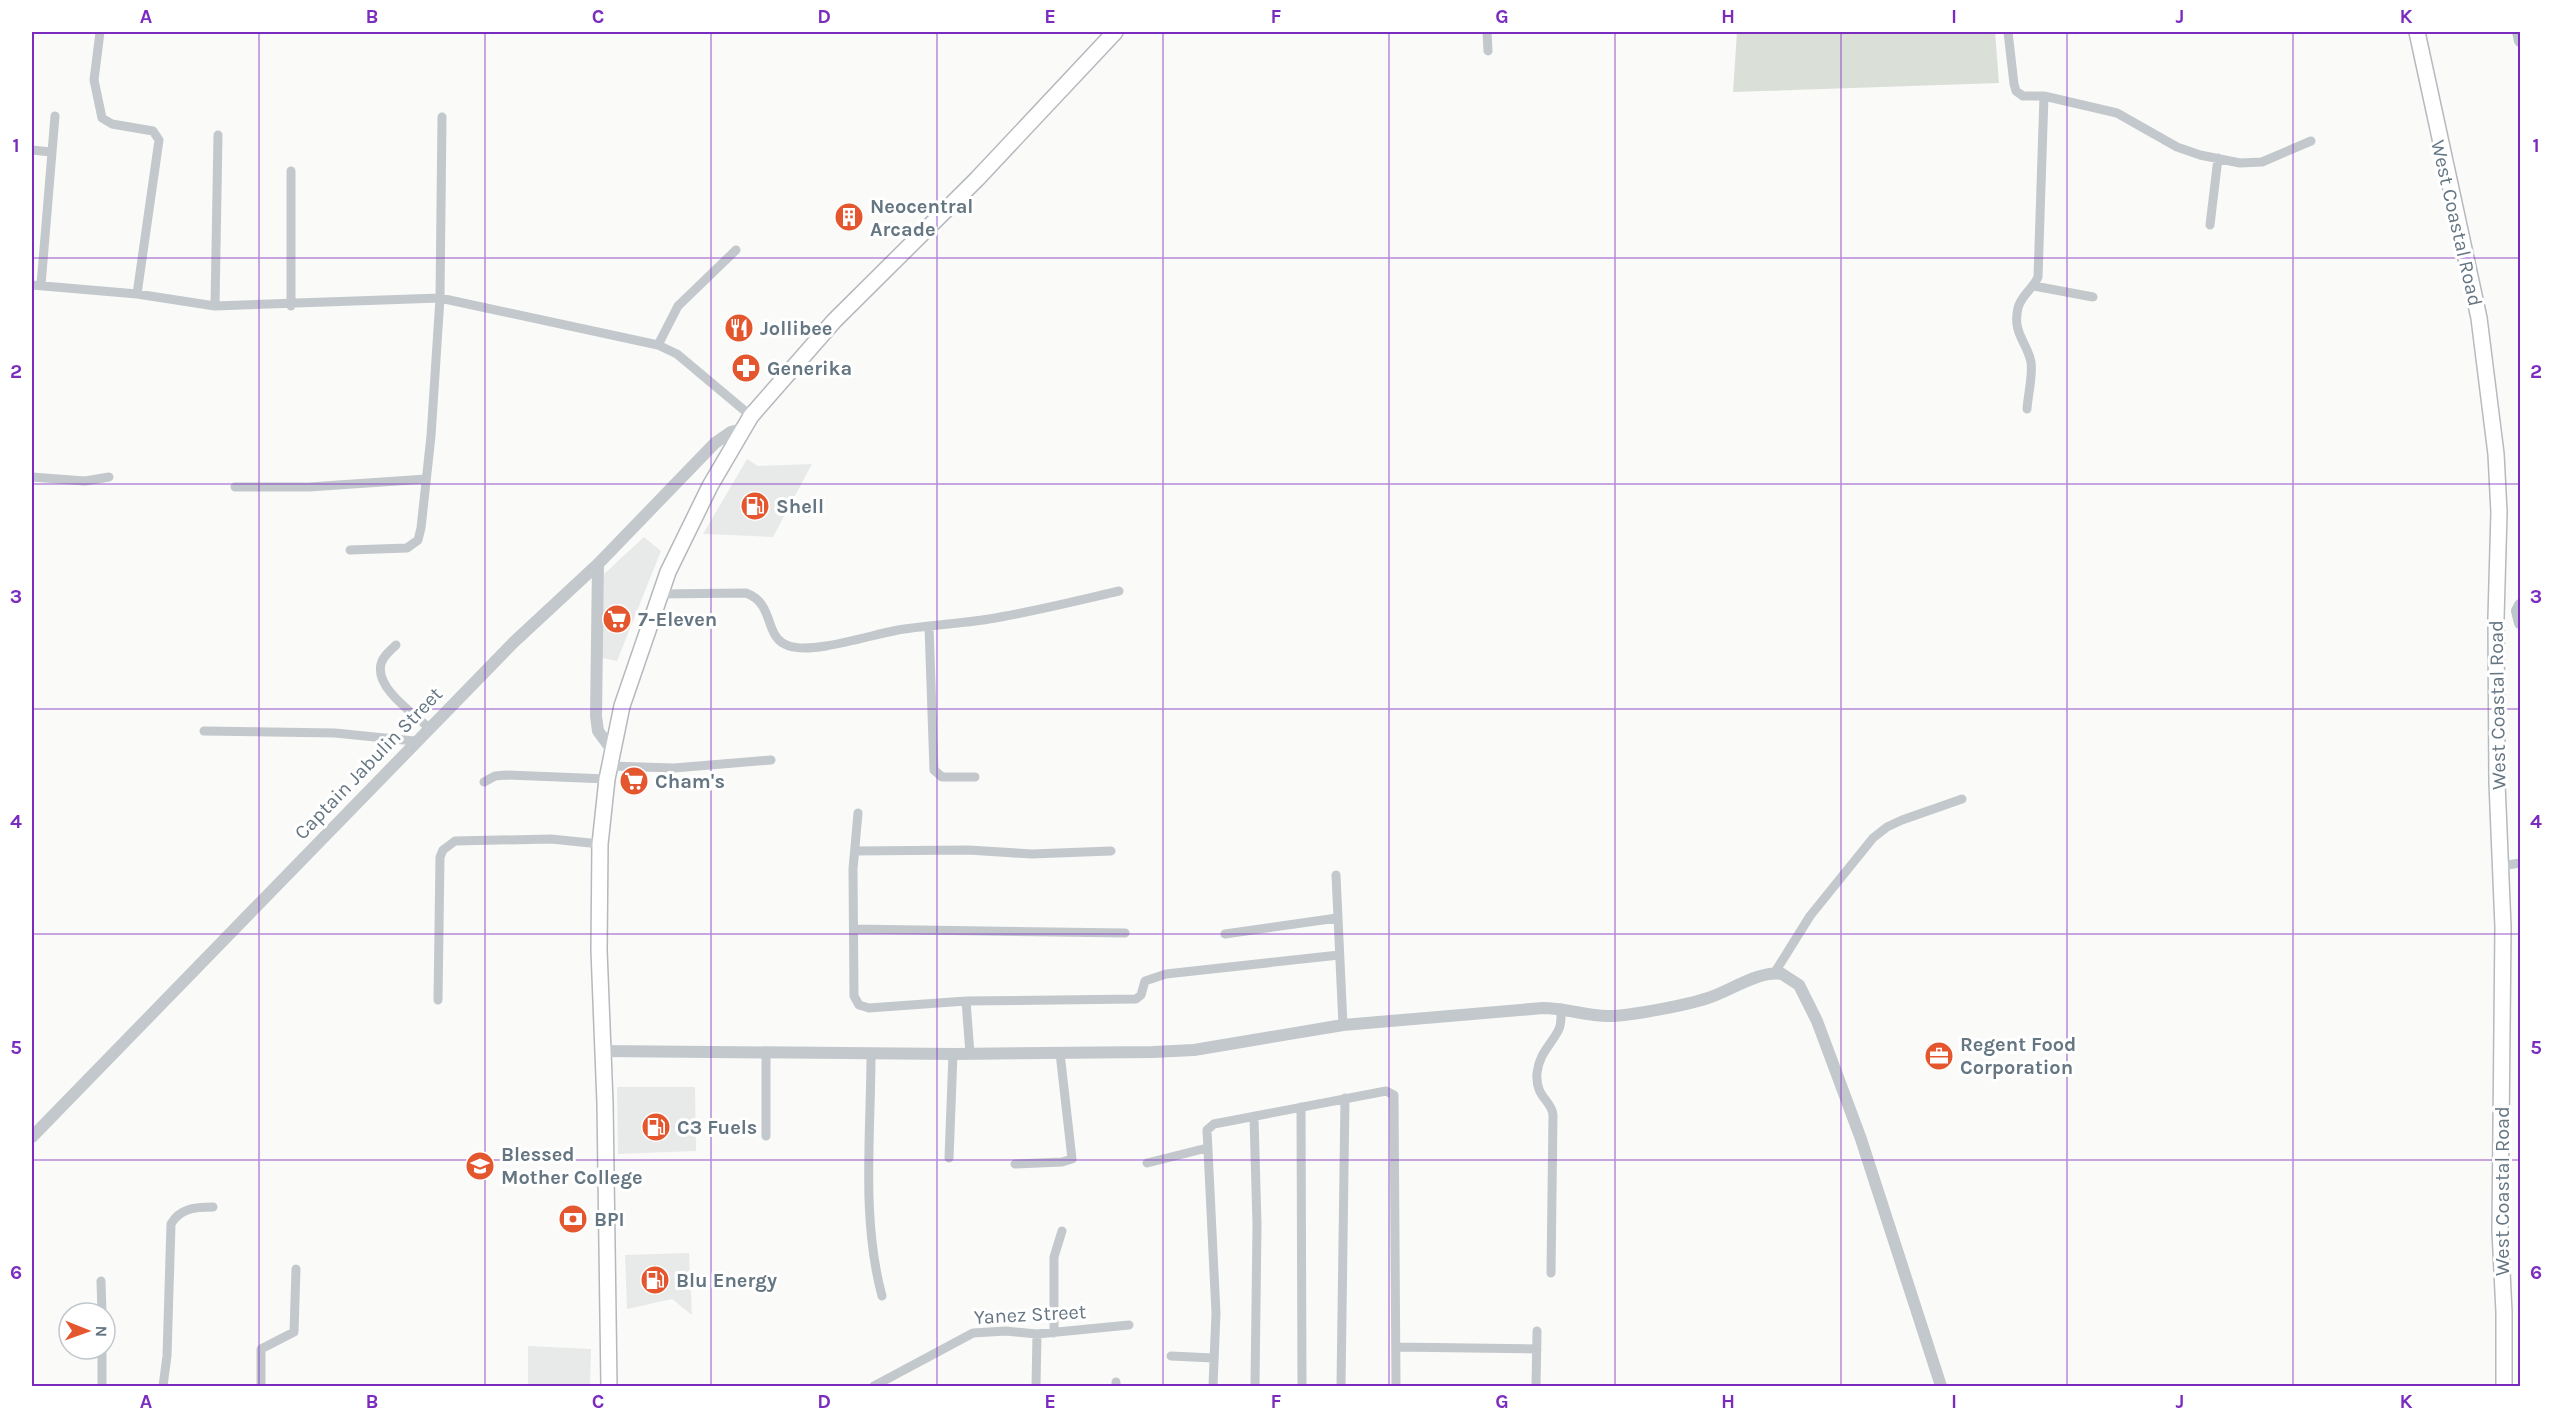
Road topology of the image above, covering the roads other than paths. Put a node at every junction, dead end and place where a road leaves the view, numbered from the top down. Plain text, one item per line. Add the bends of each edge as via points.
1 (100, 32) edge
2 (1115, 32) edge
3 (1487, 32) edge
4 (2008, 32) edge
5 (2417, 32) edge
6 (1488, 51) dead end
7 (2044, 96) junction
8 (55, 116) dead end
9 (442, 117) dead end
10 (218, 135) dead end
11 (2311, 141) dead end
12 (32, 150) edge
13 (51, 152) junction
14 (2218, 158) junction
15 (291, 171) dead end
16 (2210, 225) dead end
17 (736, 250) dead end
18 (36, 285) edge
19 (2034, 286) junction
20 (137, 294) junction
21 (2093, 297) dead end
22 (440, 298) junction
23 (215, 306) junction
24 (291, 306) junction
25 (658, 345) junction
26 (2027, 409) dead end
27 (746, 423) junction
28 (32, 477) edge
29 (108, 477) dead end
30 (426, 479) junction
31 (235, 487) dead end
32 (350, 550) dead end
33 (598, 564) junction
34 (1119, 591) dead end
35 (660, 594) junction
36 (929, 626) junction
37 (396, 645) dead end
38 (428, 727) junction
39 (204, 731) dead end
40 (414, 741) junction
41 (771, 760) dead end
42 (610, 765) junction
43 (975, 777) dead end
44 (484, 782) dead end
45 (1962, 799) dead end
46 (858, 813) dead end
47 (600, 844) junction
48 (855, 851) junction
49 (1111, 851) dead end
50 (2520, 863) edge
51 (2501, 866) junction
52 (1336, 875) dead end
53 (1337, 918) junction
54 (854, 929) junction
55 (1125, 933) dead end
56 (1225, 934) dead end
57 (1339, 955) junction
58 (1775, 972) junction
59 (438, 1000) dead end
60 (966, 1001) junction
61 (1561, 1008) junction
62 (1343, 1025) junction
63 (602, 1051) junction
64 (766, 1053) junction
65 (1060, 1053) junction
66 (871, 1054) junction
67 (954, 1054) junction
68 (970, 1054) junction
69 (1345, 1098) junction
70 (1301, 1107) junction
71 (1254, 1117) junction
72 (766, 1136) dead end
73 (32, 1137) edge
74 (1207, 1148) junction
75 (949, 1158) dead end
76 (1147, 1163) dead end
77 (1015, 1164) dead end
78 (213, 1207) dead end
79 (1062, 1231) dead end
80 (296, 1269) dead end
81 (1551, 1273) dead end
82 (101, 1281) dead end
83 (882, 1296) dead end
84 (102, 1301) edge
85 (1129, 1325) dead end
86 (1537, 1331) dead end
87 (1054, 1333) junction
88 (1037, 1334) junction
89 (1396, 1347) junction
90 (1536, 1349) junction
91 (1171, 1356) dead end
92 (1213, 1358) junction
93 (102, 1361) edge
94 (102, 1386) edge
95 (163, 1386) edge
96 (261, 1386) edge
97 (609, 1386) edge
98 (874, 1386) edge
99 (1036, 1386) edge
100 (1213, 1386) edge
101 (1255, 1386) edge
102 (1302, 1386) edge
103 (1341, 1386) edge
104 (1395, 1386) edge
105 (1536, 1386) edge
106 (1941, 1386) edge
107 (2504, 1386) edge

1 - 20 street via 94,80 102,118 112,124 153,131 159,140
2 - 27 main road via 977,179 834,321
3 - 6 street
4 - 7 street via 2016,91 2023,96
5 - 51 main road, West Coastal Road via 2479,318 2491,403 2499,512 2496,618
7 - 14 street via 2117,113 2177,147
7 - 19 street via 2038,277
8 - 13 street
9 - 22 street
10 - 23 street
11 - 14 street via 2262,162
12 - 13 street
13 - 18 street
14 - 16 street
15 - 24 street
17 - 25 street via 678,306
18 - 20 street
19 - 21 street
19 - 26 street via 2023,296 2018,308 2018,335 2031,360
20 - 23 street
22 - 24 street
22 - 25 street
22 - 30 street
23 - 24 street
25 - 27 street via 677,354
27 - 33 street, Captain Jabulin Street via 715,444
27 - 35 main road via 694,516
28 - 29 street via 85,481
30 - 31 street via 309,487
30 - 32 street via 422,528 413,545
33 - 38 street, Captain Jabulin Street
33 - 42 street via 596,716
34 - 36 street via 990,619
35 - 36 street via 746,593 757,597 768,614 774,635 788,646 802,648
35 - 42 main road via 634,667
36 - 43 street via 934,770 942,777
37 - 38 street via 383,658 381,674 391,691
38 - 40 street, Captain Jabulin Street
39 - 40 street via 335,733
40 - 73 street, Captain Jabulin Street
41 - 42 street via 674,768
42 - 44 street via 495,776
42 - 47 main road
45 - 58 street via 1902,820 1873,838 1810,916
46 - 48 street
47 - 59 street via 551,839 475,840 448,845 440,857
47 - 63 main road
48 - 49 street
48 - 54 street
50 - 51 street
51 - 107 main road, West Coastal Road via 2500,1231
52 - 53 street
53 - 56 street
53 - 57 street
54 - 55 street
54 - 60 street via 854,996 859,1005 869,1008
57 - 60 street via 1166,974 1145,981 1136,999
57 - 62 street
58 - 61 street via 1702,1000 1619,1015
58 - 106 street via 1799,986 1817,1022
60 - 68 street
61 - 62 street
61 - 81 street via 1559,1029 1544,1050 1537,1078 1538,1090 1553,1115
62 - 65 street via 1194,1050
63 - 64 street
63 - 97 main road
64 - 66 street
64 - 72 street
65 - 68 street
65 - 77 street via 1072,1159
66 - 67 street
66 - 83 street via 870,1232
67 - 68 street
67 - 75 street
69 - 70 street
69 - 89 street via 1386,1091 1394,1095
69 - 103 street
70 - 71 street
70 - 102 street
71 - 74 street via 1210,1127
71 - 101 street
74 - 76 street
74 - 92 street via 1216,1313
78 - 95 street via 194,1207 175,1216 171,1224
79 - 87 street via 1054,1257
80 - 96 street via 294,1332 261,1349
82 - 84 street
85 - 87 street, Yanez Street
86 - 90 street
87 - 88 street, Yanez Street
88 - 98 street, Yanez Street via 986,1331 964,1336
88 - 99 street
89 - 90 street
89 - 104 street
90 - 105 street
91 - 92 street
92 - 100 street
93 - 94 street

